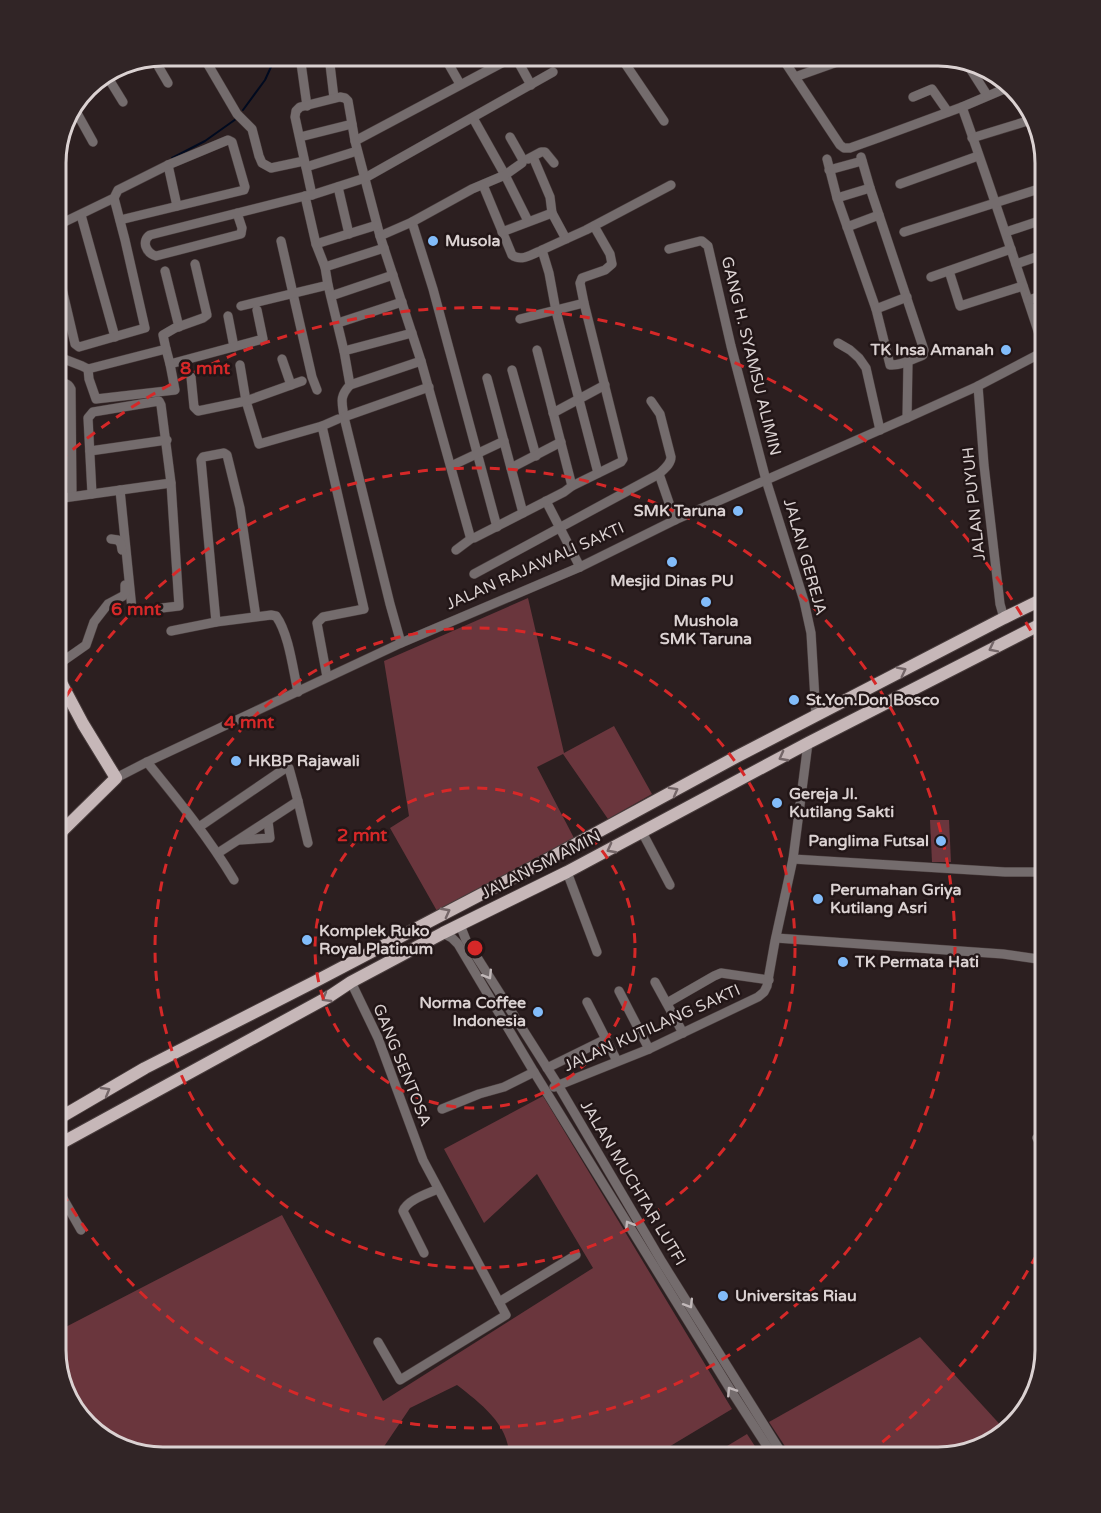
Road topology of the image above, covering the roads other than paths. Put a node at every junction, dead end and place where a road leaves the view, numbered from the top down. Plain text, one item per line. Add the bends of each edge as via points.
1 (158, 66) edge
2 (208, 66) edge
3 (301, 66) edge
4 (330, 66) edge
5 (448, 66) edge
6 (495, 66) edge
7 (521, 66) edge
8 (627, 66) edge
9 (788, 66) edge
10 (824, 66) edge
11 (553, 72) dead end
12 (973, 73) edge
13 (795, 76) junction
14 (110, 82) edge
15 (168, 83) dead end
16 (460, 84) junction
17 (531, 85) junction
18 (1002, 90) edge
19 (987, 95) junction
20 (913, 97) dead end
21 (334, 98) junction
22 (123, 102) dead end
23 (307, 106) junction
24 (962, 107) junction
25 (948, 112) junction
26 (79, 115) edge
27 (472, 118) junction
28 (664, 121) dead end
29 (1026, 122) edge
30 (352, 124) junction
31 (300, 137) junction
32 (510, 137) dead end
33 (972, 138) junction
34 (93, 142) dead end
35 (356, 146) junction
36 (978, 156) junction
37 (532, 157) junction
38 (827, 159) dead end
39 (523, 162) junction
40 (554, 163) dead end
41 (305, 164) junction
42 (168, 165) junction
43 (829, 170) junction
44 (505, 175) junction
45 (365, 178) junction
46 (900, 184) dead end
47 (483, 185) junction
48 (671, 185) dead end
49 (338, 187) junction
50 (870, 188) junction
51 (1035, 190) edge
52 (309, 196) junction
53 (114, 198) junction
54 (837, 198) junction
55 (994, 203) junction
56 (177, 206) junction
57 (237, 213) junction
58 (552, 213) junction
59 (81, 215) junction
60 (879, 215) junction
61 (120, 220) junction
62 (528, 221) junction
63 (66, 222) edge
64 (412, 222) junction
65 (1035, 223) edge
66 (377, 225) junction
67 (594, 226) junction
68 (847, 227) junction
69 (502, 232) junction
70 (904, 232) dead end
71 (1006, 232) junction
72 (349, 234) junction
73 (380, 236) junction
74 (566, 239) junction
75 (281, 241) dead end
76 (316, 244) junction
77 (384, 248) junction
78 (669, 249) dead end
79 (1011, 249) junction
80 (542, 250) junction
81 (1035, 258) edge
82 (195, 264) dead end
83 (1016, 264) junction
84 (325, 267) junction
85 (949, 271) junction
86 (165, 272) dead end
87 (393, 275) junction
88 (931, 277) dead end
89 (328, 285) junction
90 (1023, 286) junction
91 (294, 294) junction
92 (331, 296) junction
93 (907, 297) junction
94 (1035, 298) edge
95 (1028, 300) junction
96 (402, 302) junction
97 (66, 303) edge
98 (584, 303) junction
99 (241, 306) dead end
100 (67, 307) joint
101 (876, 309) junction
102 (257, 310) dead end
103 (556, 311) junction
104 (228, 316) dead end
105 (520, 319) dead end
106 (1035, 321) edge
107 (338, 323) junction
108 (179, 327) junction
109 (412, 333) junction
110 (115, 337) junction
111 (838, 343) dead end
112 (234, 347) junction
113 (166, 350) junction
114 (537, 350) dead end
115 (344, 351) junction
116 (1035, 356) edge
117 (282, 358) dead end
118 (66, 360) edge
119 (421, 361) junction
120 (908, 362) junction
121 (170, 364) junction
122 (240, 365) dead end
123 (88, 369) junction
124 (512, 370) dead end
125 (191, 377) dead end
126 (487, 378) dead end
127 (302, 381) dead end
128 (66, 383) edge
129 (291, 385) junction
130 (350, 385) junction
131 (605, 385) junction
132 (978, 386) junction
133 (429, 387) junction
134 (317, 390) dead end
135 (246, 400) junction
136 (579, 400) junction
137 (651, 401) dead end
138 (553, 413) junction
139 (341, 418) junction
140 (907, 418) junction
141 (322, 426) junction
142 (880, 430) junction
143 (167, 440) junction
144 (504, 441) junction
145 (561, 442) junction
146 (90, 451) junction
147 (477, 455) junction
148 (536, 456) junction
149 (451, 466) junction
150 (511, 468) junction
151 (598, 473) junction
152 (659, 474) junction
153 (766, 480) junction
154 (171, 483) junction
155 (572, 486) junction
156 (120, 490) junction
157 (92, 494) junction
158 (72, 496) junction
159 (66, 497) edge
160 (546, 501) junction
161 (523, 513) junction
162 (675, 520) junction
163 (497, 527) junction
164 (559, 528) junction
165 (472, 538) junction
166 (111, 539) dead end
167 (456, 550) dead end
168 (579, 567) junction
169 (474, 574) dead end
170 (1035, 603) edge
171 (256, 616) junction
172 (182, 617) dead end
173 (1004, 618) junction
174 (216, 622) junction
175 (183, 628) junction
176 (1035, 628) edge
177 (171, 631) dead end
178 (401, 642) junction
179 (66, 659) edge
180 (327, 677) junction
181 (66, 692) edge
182 (298, 692) junction
183 (816, 716) junction
184 (808, 743) junction
185 (147, 762) junction
186 (116, 778) junction
187 (298, 801) junction
188 (268, 820) junction
189 (199, 826) junction
190 (66, 827) edge
191 (642, 832) junction
192 (237, 840) junction
193 (308, 843) dead end
194 (218, 853) junction
195 (793, 859) junction
196 (539, 864) junction
197 (567, 872) junction
198 (1035, 872) edge
199 (234, 880) dead end
200 (549, 880) junction
201 (670, 885) dead end
202 (462, 923) junction
203 (443, 933) junction
204 (776, 938) junction
205 (597, 952) dead end
206 (1035, 958) edge
207 (768, 980) junction
208 (351, 982) junction
209 (655, 982) dead end
210 (619, 991) dead end
211 (587, 1002) dead end
212 (667, 1003) junction
213 (682, 1034) junction
214 (606, 1039) junction
215 (648, 1049) junction
216 (617, 1061) junction
217 (547, 1068) junction
218 (534, 1072) junction
219 (558, 1085) junction
220 (546, 1091) junction
221 (442, 1109) dead end
222 (66, 1114) edge
223 (66, 1141) edge
224 (438, 1189) junction
225 (66, 1204) edge
226 (81, 1230) dead end
227 (424, 1253) dead end
228 (576, 1255) dead end
229 (499, 1302) junction
230 (378, 1342) dead end
231 (767, 1447) edge
232 (778, 1447) edge

1 - 15 street
2 - 41 street via 237,114 252,129 262,163 271,168
3 - 23 street
4 - 21 street
5 - 16 street
6 - 16 street
7 - 17 street
8 - 28 street
9 - 13 street
10 - 13 street
11 - 17 street
12 - 19 street
13 - 25 street via 844,148
14 - 22 street
16 - 35 street
17 - 27 street
18 - 19 street
19 - 24 street
20 - 25 street via 932,89
21 - 23 street
21 - 30 street via 348,101
23 - 31 street via 296,111
24 - 25 street
24 - 33 street
26 - 34 street
27 - 44 street
27 - 45 street
29 - 33 street
30 - 31 street
30 - 35 street
31 - 41 street
32 - 39 street
33 - 36 street
35 - 41 street
35 - 45 street
36 - 46 street
36 - 55 street
37 - 39 street
37 - 40 street via 546,152
37 - 58 street via 550,197
38 - 43 street
39 - 44 street
41 - 52 street
42 - 53 street via 118,190
42 - 56 street
42 - 56 street via 230,140 245,187 243,191
43 - 50 street via 861,159
43 - 54 street
44 - 47 street
44 - 62 street
45 - 49 street
45 - 66 street
47 - 64 street
47 - 69 street
48 - 67 street
49 - 52 street
49 - 72 street
50 - 54 street
50 - 60 street
51 - 55 street
52 - 57 street
52 - 76 street
53 - 59 street
53 - 61 street
54 - 68 street
55 - 70 street
55 - 71 street
56 - 61 street
57 - 57 street via 241,234 156,256 147,251 145,243 150,234
58 - 62 street
58 - 74 street
59 - 63 street
59 - 110 street
60 - 68 street
60 - 93 street
61 - 110 street via 145,327
62 - 69 street
64 - 73 street
64 - 147 street
65 - 71 street
66 - 72 street
66 - 73 street
67 - 74 street
67 - 98 street via 612,264 582,278
68 - 101 street
69 - 80 street via 512,255 518,259
71 - 79 street
72 - 76 street
73 - 77 street
74 - 80 street
75 - 91 street
76 - 84 street
77 - 84 street
77 - 87 street
78 - 153 street, GANG H. SYAMSU ALIMIN via 700,241 708,246
79 - 83 street
79 - 85 street
80 - 103 street
81 - 83 street
82 - 108 street via 207,315
83 - 90 street
84 - 89 street
85 - 88 street
85 - 90 street via 961,309
86 - 108 street
87 - 92 street
87 - 96 street
89 - 91 street
89 - 92 street
90 - 95 street
91 - 99 street
91 - 134 street
92 - 107 street
93 - 101 street
93 - 120 street via 925,352
94 - 95 street
95 - 106 street
96 - 107 street
96 - 109 street
97 - 100 street
98 - 103 street
98 - 131 street
100 - 110 street via 78,347
101 - 120 street via 890,365
102 - 112 street via 263,339
103 - 105 street
103 - 136 street
104 - 112 street
107 - 115 street
108 - 113 street via 163,335
109 - 115 street
109 - 119 street
111 - 142 street via 866,368
112 - 121 street
113 - 121 street
113 - 123 street
114 - 138 street
115 - 130 street
116 - 132 street, JALAN RAJAWALI SAKTI
117 - 129 street
118 - 123 street
119 - 130 street
119 - 133 street
120 - 140 street
121 - 123 street via 175,390 96,399
122 - 135 street
124 - 148 street
125 - 135 street via 194,408 198,411
126 - 144 street
127 - 129 street
128 - 158 street via 71,389
129 - 135 street
130 - 139 street via 341,400
131 - 136 street
131 - 151 street via 626,458
132 - 140 street, JALAN RAJAWALI SAKTI
132 - 173 street, JALAN PUYUH via 999,604
133 - 139 street
133 - 149 street
135 - 141 street via 260,444
136 - 138 street
136 - 151 street
137 - 152 street via 660,414 671,457
138 - 145 street
139 - 141 street
139 - 178 street
140 - 142 street, JALAN RAJAWALI SAKTI
141 - 180 street via 364,609 323,617 317,623
142 - 153 street, JALAN RAJAWALI SAKTI
143 - 146 street
143 - 146 street via 162,405 154,401 93,412 88,418
143 - 154 street
144 - 147 street
144 - 150 street
145 - 148 street
145 - 155 street
146 - 157 street
147 - 149 street
147 - 163 street
148 - 150 street
149 - 165 street
150 - 161 street
151 - 155 street
152 - 162 street
152 - 164 street
153 - 162 street, JALAN RAJAWALI SAKTI
153 - 183 street, JALAN GEREJA via 811,633
154 - 156 street
154 - 156 street via 179,606 132,609
155 - 160 street
156 - 157 street
157 - 158 street
158 - 159 street
160 - 161 street
160 - 164 street
161 - 163 street
162 - 168 street, JALAN RAJAWALI SAKTI
163 - 165 street
164 - 168 street
164 - 169 street
165 - 167 street
166 - 179 street via 121,544 125,593 100,613 86,645
168 - 178 street, JALAN RAJAWALI SAKTI
170 - 173 main road, JALAN SM AMIN
171 - 174 street
171 - 174 street via 240,508 224,453 201,460
171 - 182 street via 276,616 281,623
172 - 175 street
183 -> 173 main road, JALAN SM AMIN
174 - 175 street
175 - 177 street
176 -> 184 main road, JALAN SM AMIN
178 - 180 street, JALAN RAJAWALI SAKTI
180 - 182 street, JALAN RAJAWALI SAKTI
181 - 186 main road
182 - 185 street, JALAN RAJAWALI SAKTI
196 -> 183 main road, JALAN SM AMIN
184 -> 191 main road, JALAN SM AMIN
184 - 195 street
185 - 186 street, JALAN RAJAWALI SAKTI
185 - 189 street
186 - 190 main road, JALAN RAJAWALI SAKTI
187 - 188 street
187 - 189 street via 286,768
187 - 193 street
188 - 192 street
188 - 192 street via 270,838
189 - 194 street
191 -> 197 main road, JALAN SM AMIN
191 - 201 street
192 - 194 street
194 - 199 street
195 - 198 street
195 - 204 street
196 - 200 main road
222 -> 196 main road, JALAN SM AMIN via 145,1068
197 - 200 main road, JALAN SM AMIN
197 - 205 street
200 - 202 main road, JALAN SM AMIN
202 - 203 main road, JALAN SM AMIN
202 -> 217 street, JALAN MUCHTAR LUTFI via 466,940
203 - 208 main road, JALAN SM AMIN
203 - 218 street, JALAN MUCHTAR LUTFI via 458,944
204 - 206 street
204 - 207 street
207 - 212 street via 721,973
207 - 213 street, JALAN KUTILANG SAKTI via 758,997
208 -> 223 main road, JALAN SM AMIN
208 - 224 street, GANG SENTOSA via 378,1038 423,1160
209 - 212 street
210 - 215 street
211 - 214 street
212 - 213 street
213 - 215 street, JALAN KUTILANG SAKTI
214 - 216 street
214 - 217 street
215 - 216 street, JALAN KUTILANG SAKTI
216 - 219 street, JALAN KUTILANG SAKTI
217 - 219 street, JALAN MUCHTAR LUTFI
218 - 220 street, JALAN MUCHTAR LUTFI
218 - 221 street
219 - 220 street, JALAN KUTILANG SAKTI
219 -> 232 street, JALAN MUCHTAR LUTFI
231 -> 220 street, JALAN MUCHTAR LUTFI
224 - 227 street via 404,1206
224 - 229 street, GANG SENTOSA
225 - 226 street
228 - 229 street
229 - 230 street via 506,1315 400,1380

